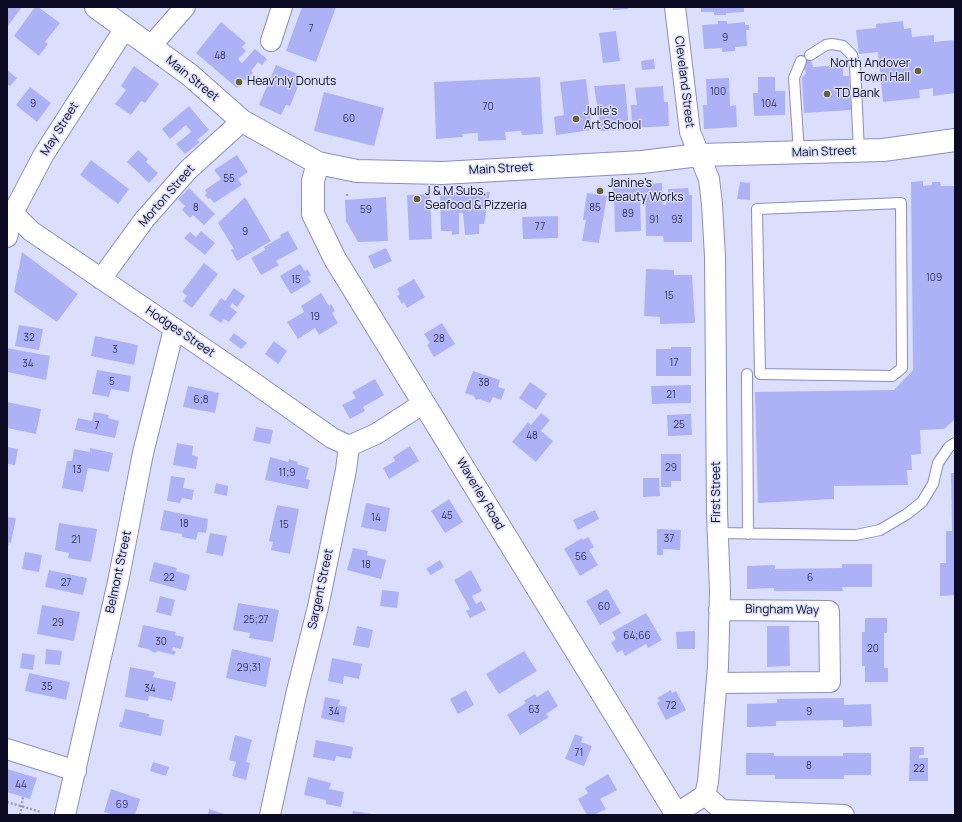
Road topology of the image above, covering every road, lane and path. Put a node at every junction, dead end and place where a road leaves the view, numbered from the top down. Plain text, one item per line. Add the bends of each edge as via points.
1 (96, 7) edge
2 (185, 7) edge
3 (282, 7) edge
4 (675, 7) edge
5 (128, 29) junction
6 (271, 41) dead end
7 (151, 46) junction
8 (810, 55) dead end
9 (801, 61) dead end
10 (242, 121) junction
11 (955, 140) edge
12 (859, 151) junction
13 (799, 153) junction
14 (699, 156) junction
15 (318, 163) junction
16 (757, 209) joint
17 (13, 213) junction
18 (7, 237) edge
19 (101, 279) junction
20 (174, 329) junction
21 (747, 374) dead end
22 (424, 403) junction
23 (955, 442) edge
24 (349, 446) junction
25 (717, 533) junction
26 (748, 534) junction
27 (719, 610) junction
28 (717, 683) junction
29 (7, 749) edge
30 (76, 771) junction
31 (705, 795) junction
32 (23, 797) dead end
33 (7, 802) edge
34 (21, 806) junction
35 (41, 812) dead end
36 (676, 814) edge
37 (20, 815) edge
38 (65, 815) edge
39 (270, 815) edge
40 (844, 815) edge

1 - 5 main road, Main Street
2 - 7 street
3 - 6 street
4 - 14 street, Cleveland Street via 690,132
5 - 7 main road, Main Street
5 - 17 street, May Street via 118,39 71,109
7 - 10 main road, Main Street via 190,75
8 - 12 lane via 832,44 843,46 852,55 855,66
9 - 13 lane via 794,78
10 - 15 main road, Main Street
10 - 19 street, Morton Street via 188,170 144,220
11 - 12 main road, Main Street
12 - 13 main road, Main Street
13 - 14 main road, Main Street
14 - 15 main road, Main Street via 642,162 425,173 357,171
14 - 25 street, First Street via 709,179 714,255
15 - 22 main road, Waverley Road via 313,181 313,214 335,259
16 - 16 lane via 760,374 892,376 902,368 901,203
17 - 18 street, May Street
17 - 19 street, Hodges Street via 31,231
19 - 20 street, Hodges Street
20 - 24 street, Hodges Street via 332,438
20 - 30 street, Belmont Street via 143,454 118,582
21 - 26 lane
22 - 24 street via 376,434
22 - 36 main road, Waverley Road
23 - 26 lane via 938,463 933,484 922,502 880,530 856,535
24 - 39 street, Sargent Street via 318,607
25 - 26 lane
25 - 27 street, First Street
27 - 28 street, First Street
27 - 28 street, Bingham Way via 829,611 830,682
28 - 31 street, First Street via 711,758
29 - 30 street
30 - 38 street, Belmont Street
31 - 36 street
31 - 40 street via 722,810
32 - 34 path
33 - 34 path
34 - 35 path
34 - 37 path

